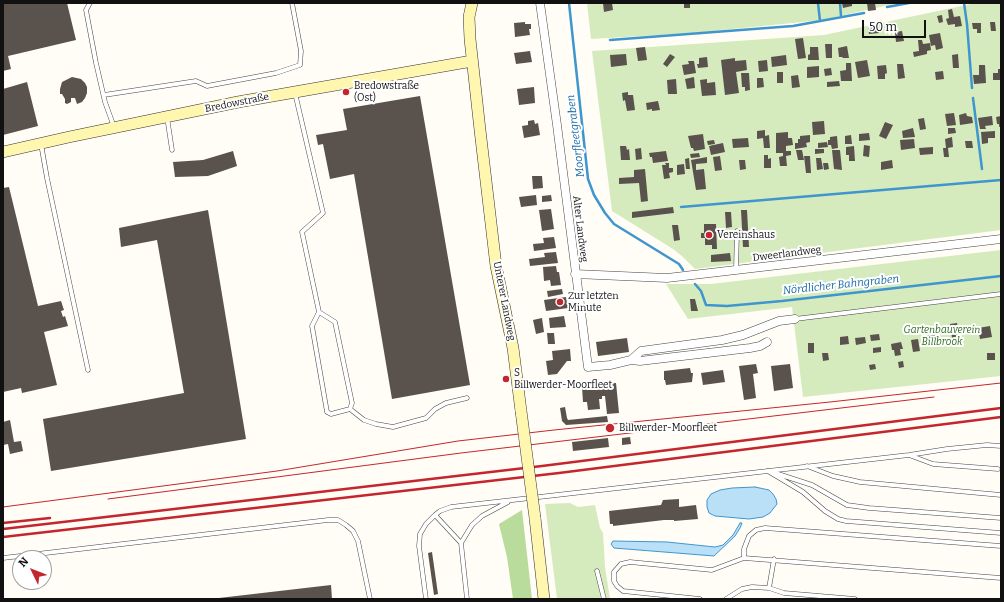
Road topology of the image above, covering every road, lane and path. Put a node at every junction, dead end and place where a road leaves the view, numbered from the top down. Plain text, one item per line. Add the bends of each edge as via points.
1 (90, 3) edge
2 (292, 3) edge
3 (472, 3) edge
4 (540, 3) edge
5 (472, 61) junction
6 (295, 92) junction
7 (104, 95) junction
8 (167, 116) junction
9 (114, 127) junction
10 (41, 143) junction
11 (172, 150) dead end
12 (3, 152) edge
13 (736, 231) dead end
14 (1001, 239) edge
15 (736, 270) junction
16 (575, 274) junction
17 (1001, 294) edge
18 (319, 312) junction
19 (795, 319) joint
20 (767, 342) dead end
21 (630, 360) junction
22 (88, 370) dead end
23 (467, 398) dead end
24 (350, 409) junction
25 (1001, 446) edge
26 (909, 455) junction
27 (807, 466) junction
28 (767, 470) junction
29 (998, 470) dead end
30 (1001, 495) edge
31 (510, 501) junction
32 (435, 515) junction
33 (1001, 518) edge
34 (1001, 533) edge
35 (462, 543) junction
36 (1001, 546) edge
37 (3, 558) edge
38 (744, 558) junction
39 (774, 560) junction
40 (597, 571) dead end
41 (1001, 578) edge
42 (770, 588) junction
43 (370, 599) edge
44 (426, 599) edge
45 (467, 599) edge
46 (544, 599) edge
47 (604, 599) edge
48 (700, 599) edge
49 (726, 599) edge
50 (856, 599) edge

1 - 7 lane via 86,10
2 - 7 lane via 301,51 300,65 276,73 207,86 196,81
3 - 5 main road, Unterer Landweg via 469,29
4 - 16 street, Alter Landweg
5 - 6 main road, Bredowstraße
5 - 46 main road, Unterer Landweg, bridge via 496,266 513,348
6 - 8 main road, Bredowstraße
6 - 18 lane via 323,213 302,232
7 - 9 lane
8 - 9 main road, Bredowstraße
8 - 11 lane
9 - 10 main road, Bredowstraße
10 - 12 main road, Bredowstraße
10 - 22 lane
13 - 15 lane
14 - 15 street, Dweerlandweg
15 - 16 street, Dweerlandweg via 667,278
16 - 21 street, Alter Landweg via 588,367
17 - 19 lane
18 - 24 lane via 335,322 352,403
18 - 24 lane via 312,326 327,412 331,414
19 - 21 street, Alter Landweg via 779,321 722,340 641,351
20 - 21 street, Alter Landweg via 750,348
23 - 24 lane via 446,403 426,418 393,426 364,420
25 - 26 lane via 986,445
26 - 27 lane
26 - 29 lane via 934,464
27 - 28 lane
27 - 30 lane via 833,476 860,482
28 - 31 lane
28 - 33 lane via 812,485 847,505
28 - 34 lane via 803,492 838,519
31 - 32 lane via 451,507
31 - 35 lane via 482,516 472,525
32 - 35 lane
32 - 44 lane via 421,530 419,539
35 - 45 lane
36 - 38 lane via 765,528 756,530 749,536
37 - 43 lane via 338,520 353,531 358,541
38 - 39 lane
38 - 48 lane via 712,570 630,562 621,564 614,572 615,583 623,591
39 - 41 lane
39 - 42 lane
40 - 47 lane
42 - 49 lane via 747,587
42 - 50 lane via 784,593

